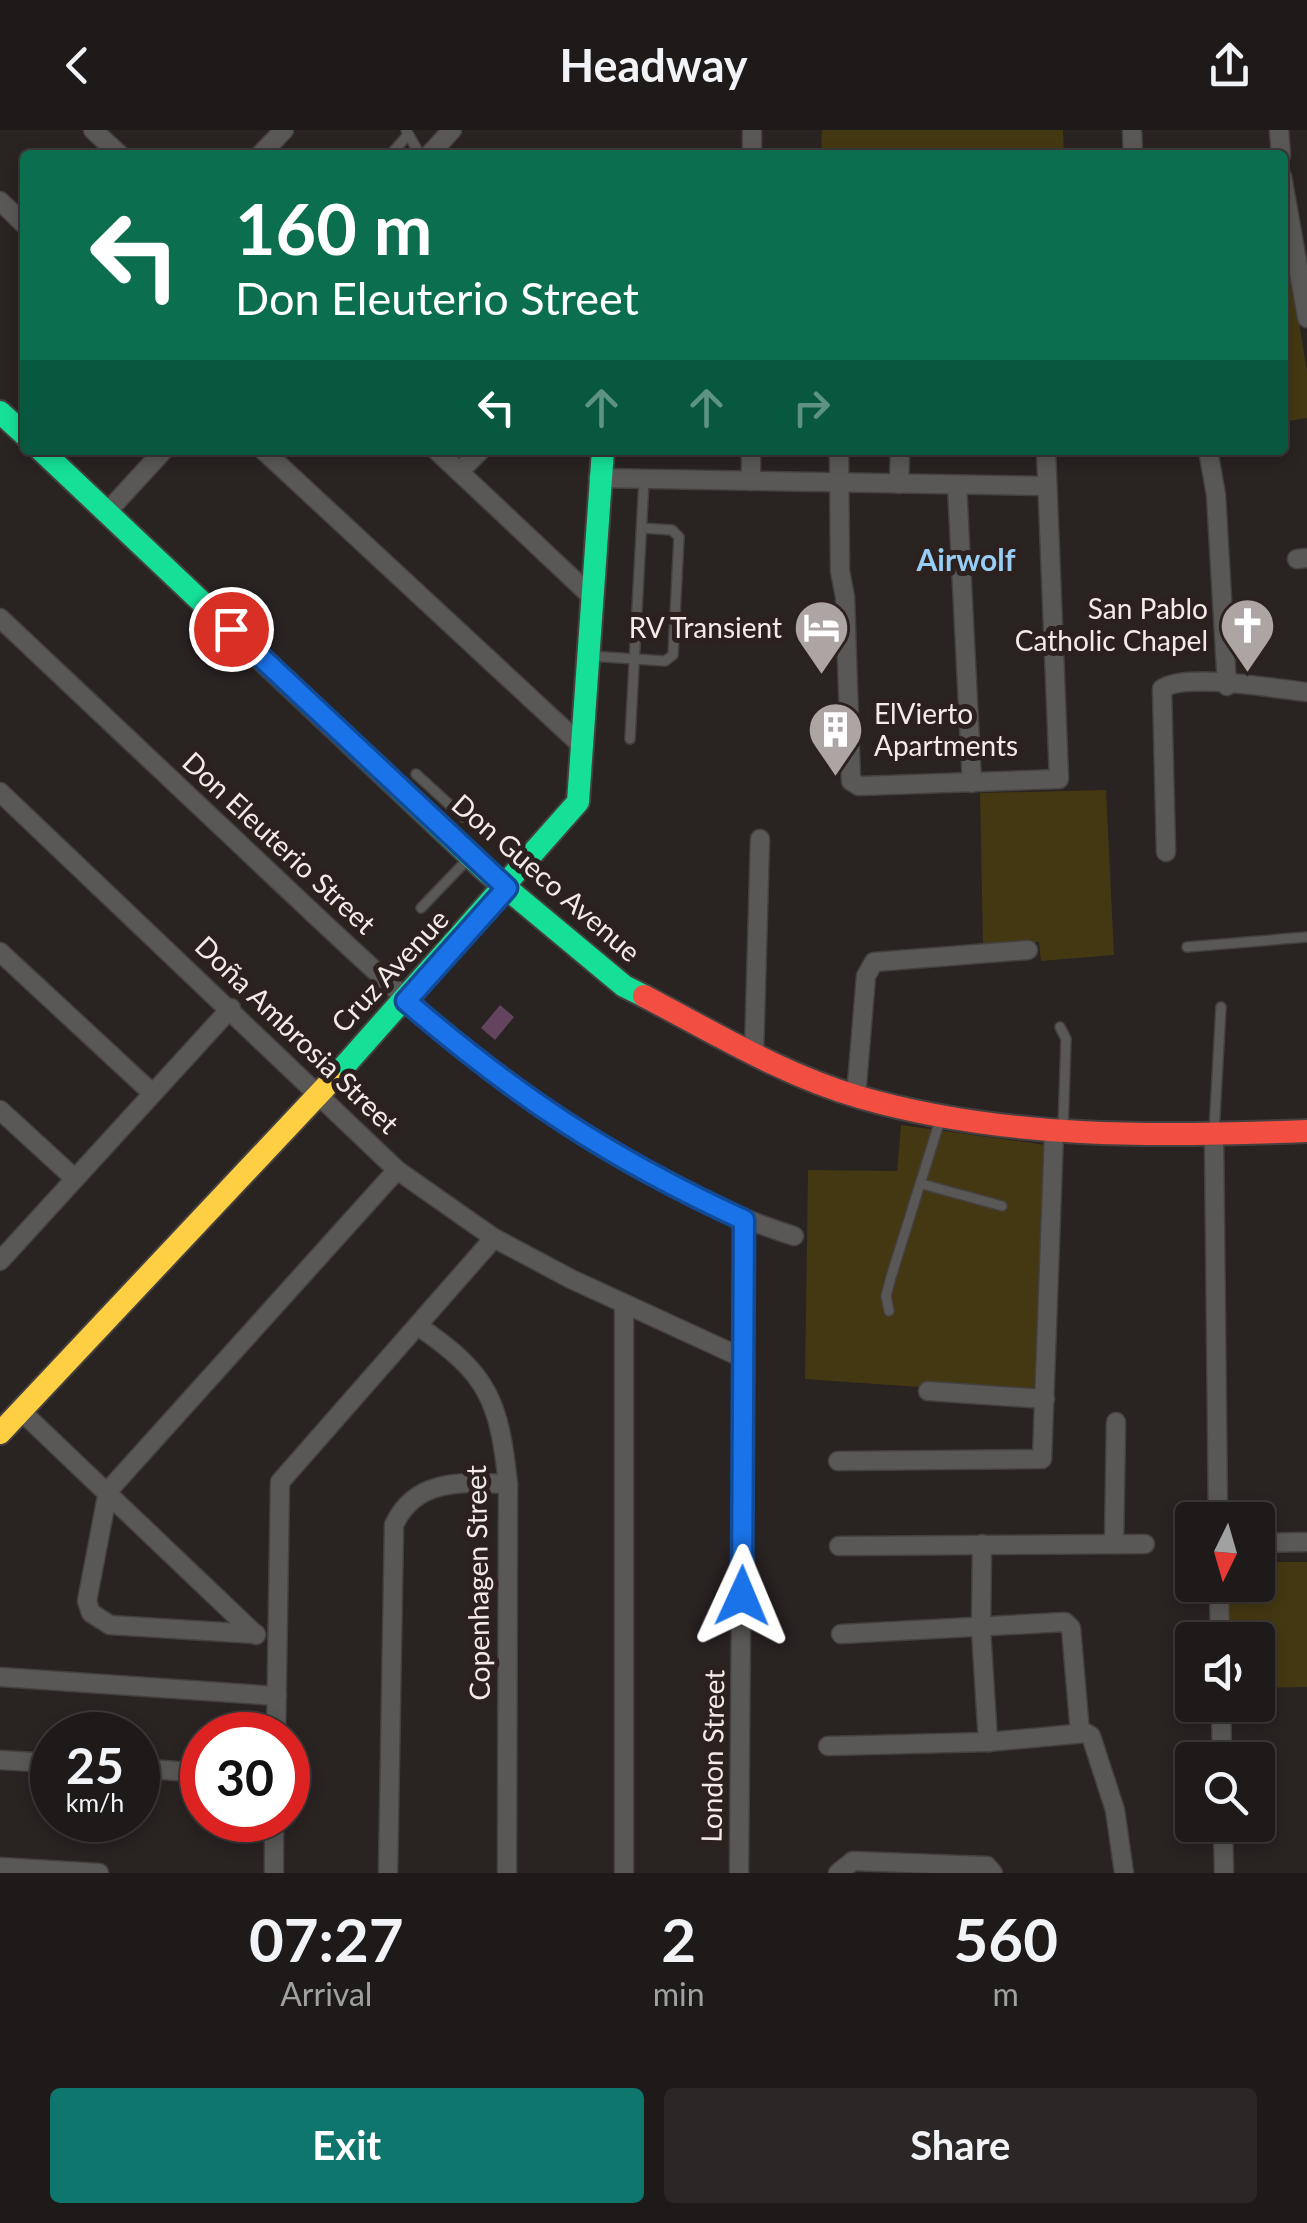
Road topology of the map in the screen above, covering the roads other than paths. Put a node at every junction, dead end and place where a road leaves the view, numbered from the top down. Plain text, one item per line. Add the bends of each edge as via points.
1 (93, 130) edge
2 (452, 130) edge
3 (115, 150) edge
4 (433, 150) edge
5 (0, 202) edge
6 (1288, 210) edge
7 (20, 220) edge
8 (1307, 318) edge
9 (0, 412) edge
10 (20, 430) edge
11 (46, 455) edge
12 (159, 455) edge
13 (268, 455) edge
14 (441, 455) edge
15 (476, 455) edge
16 (602, 455) edge
17 (750, 455) edge
18 (839, 455) edge
19 (900, 455) edge
20 (1046, 455) edge
21 (1209, 455) edge
22 (459, 472) junction
23 (598, 478) junction
24 (644, 480) junction
25 (750, 481) junction
26 (838, 484) junction
27 (899, 484) junction
28 (957, 485) junction
29 (1046, 486) junction
30 (107, 512) junction
31 (642, 528) junction
32 (590, 595) junction
33 (0, 618) edge
34 (587, 656) junction
35 (633, 659) junction
36 (1228, 686) junction
37 (1307, 692) edge
38 (630, 739) dead end
39 (581, 744) junction
40 (416, 774) dead end
41 (972, 783) junction
42 (0, 792) edge
43 (463, 816) dead end
44 (760, 840) dead end
45 (1166, 852) dead end
46 (471, 856) junction
47 (507, 888) junction
48 (421, 908) dead end
49 (1307, 937) edge
50 (1187, 947) dead end
51 (1028, 950) dead end
52 (0, 952) edge
53 (406, 1001) junction
54 (1221, 1007) dead end
55 (231, 1008) junction
56 (1060, 1027) dead end
57 (754, 1054) junction
58 (151, 1092) junction
59 (317, 1092) junction
60 (856, 1096) junction
61 (0, 1110) edge
62 (941, 1117) junction
63 (1307, 1131) edge
64 (1059, 1132) junction
65 (1214, 1135) junction
66 (397, 1170) junction
67 (73, 1177) junction
68 (922, 1184) junction
69 (1002, 1206) dead end
70 (744, 1220) junction
71 (794, 1236) dead end
72 (494, 1238) junction
73 (0, 1261) edge
74 (624, 1305) junction
75 (889, 1311) dead end
76 (418, 1326) junction
77 (744, 1358) junction
78 (928, 1390) dead end
79 (1045, 1399) junction
80 (21, 1412) junction
81 (1116, 1422) dead end
82 (0, 1433) edge
83 (838, 1461) dead end
84 (508, 1484) junction
85 (108, 1492) junction
86 (1218, 1502) edge
87 (1307, 1542) edge
88 (1275, 1543) edge
89 (982, 1544) junction
90 (1114, 1544) junction
91 (1144, 1544) dead end
92 (839, 1546) dead end
93 (981, 1630) junction
94 (256, 1634) junction
95 (841, 1634) dead end
96 (274, 1654) junction
97 (0, 1677) edge
98 (277, 1696) junction
99 (277, 1712) edge
100 (1080, 1733) junction
101 (988, 1742) junction
102 (828, 1746) dead end
103 (0, 1760) edge
104 (30, 1762) edge
105 (274, 1842) edge
106 (1223, 1842) edge
107 (0, 1868) edge
108 (99, 1873) edge
109 (274, 1873) edge
110 (388, 1873) edge
111 (507, 1873) edge
112 (624, 1873) edge
113 (739, 1873) edge
114 (838, 1873) edge
115 (993, 1873) edge
116 (1124, 1873) edge
117 (1224, 1873) edge

1 - 3 street
2 - 4 street
5 - 7 street
6 - 8 street
9 - 10 main road
11 - 30 main road, Don Gueco Avenue
12 - 30 street
13 - 39 street
14 - 22 street
15 - 22 street
16 - 23 main road, Cruz Avenue
17 - 25 street
18 - 26 street
19 - 27 street
20 - 29 street
21 - 36 street
22 - 32 street
23 - 24 street
23 - 32 main road, Cruz Avenue
24 - 25 street
24 - 31 lane
25 - 26 street
26 - 27 street
26 - 41 street via 851,781
27 - 28 street
28 - 29 street
28 - 41 street
29 - 41 street via 1061,774 1055,782
30 - 46 main road, Don Gueco Avenue
31 - 35 lane
31 - 35 lane via 672,530 679,537 673,655 666,661
32 - 34 main road, Cruz Avenue
33 - 53 street, Don Eleuterio Street
34 - 35 lane
34 - 39 main road, Cruz Avenue
35 - 38 lane
36 - 37 street
36 - 45 street via 1172,684 1159,696
39 - 47 main road, Cruz Avenue via 578,802
40 - 43 lane
42 - 55 street, Doña Ambrosia Street
44 - 57 street
46 - 47 main road, Don Gueco Avenue
46 - 48 lane
47 - 53 main road, Cruz Avenue
47 - 57 main road, Don Gueco Avenue via 624,986
49 - 50 lane
51 - 60 street via 874,962 866,976
52 - 58 street
53 - 59 main road, Cruz Avenue
53 - 70 street, Don Eleuterio Street via 491,1074 583,1137
54 - 65 lane
55 - 58 street
55 - 59 street, Doña Ambrosia Street
56 - 64 lane via 1066,1039
57 - 60 main road, Don Gueco Avenue
58 - 67 street
59 - 66 street, Doña Ambrosia Street
59 - 80 main road, Cruz Avenue
60 - 62 main road, Don Gueco Avenue
61 - 67 street
62 - 64 main road, Don Gueco Avenue
62 - 68 lane
63 - 65 main road, Don Gueco Avenue
64 - 65 main road, Don Gueco Avenue
64 - 79 street
65 - 86 street
66 - 72 street, Doña Ambrosia Street
66 - 85 street
67 - 73 street
68 - 69 lane
68 - 75 lane via 886,1296
70 - 71 street, Don Eleuterio Street
70 - 77 street, London Street
72 - 74 street, Doña Ambrosia Street
72 - 76 street
74 - 77 street, Doña Ambrosia Street
74 - 112 street
76 - 84 street, Copenhagen Street via 486,1388 500,1422
76 - 96 street via 280,1482
77 - 113 street, London Street
78 - 79 street
79 - 83 street via 1038,1461
80 - 82 main road, Cruz Avenue
80 - 85 street
81 - 90 street
84 - 110 street via 461,1482 423,1490 402,1507 394,1525
84 - 111 street, Copenhagen Street
85 - 94 street
85 - 94 street via 87,1602 91,1614 110,1625
87 - 88 street
89 - 90 street
89 - 92 street
89 - 93 street
90 - 91 street
93 - 95 street
93 - 100 street via 1069,1624
93 - 101 street
94 - 96 street
96 - 98 street
97 - 98 street
98 - 99 street
100 - 101 street
100 - 116 street via 1090,1736 1115,1810
101 - 102 street
103 - 104 street
105 - 109 street
106 - 117 street
107 - 108 street
114 - 115 street via 853,1862 987,1866

